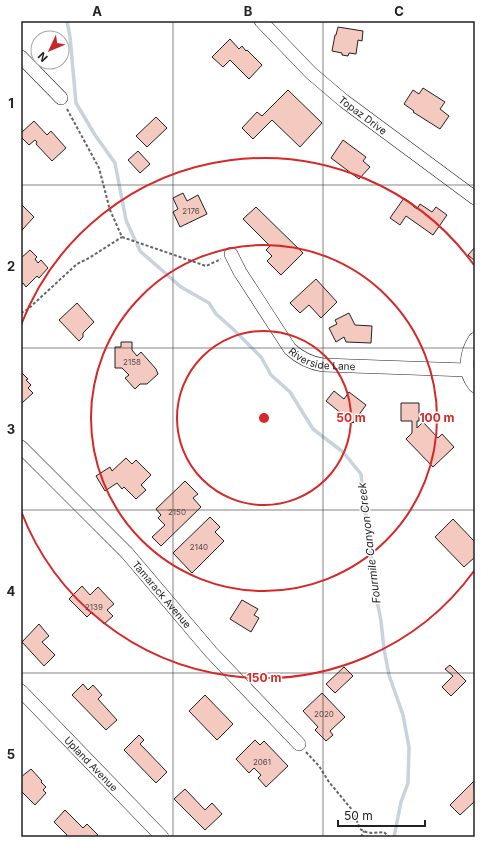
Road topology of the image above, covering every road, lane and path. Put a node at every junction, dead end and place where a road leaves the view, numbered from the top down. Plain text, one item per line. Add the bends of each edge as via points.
1 (261, 21) edge
2 (21, 57) edge
3 (61, 98) joint
4 (475, 198) edge
5 (122, 237) junction
6 (231, 254) joint
7 (21, 313) edge
8 (475, 339) edge
9 (467, 370) junction
10 (475, 386) edge
11 (21, 447) edge
12 (21, 691) edge
13 (299, 744) joint
14 (364, 831) junction
15 (162, 837) edge
16 (361, 837) edge
17 (389, 837) edge

1 - 4 street, Topaz Drive via 311,73
2 - 3 street
3 - 5 path via 99,168 110,210
5 - 6 path via 206,266
5 - 7 path via 77,264
6 - 9 street, Riverside Lane via 290,349 300,358 323,365
8 - 9 street via 467,353
9 - 10 street
11 - 13 street, Tamarack Avenue via 127,553 211,652
12 - 15 street, Upland Avenue
13 - 14 path via 353,811 360,829
14 - 16 path
14 - 17 path via 384,832

